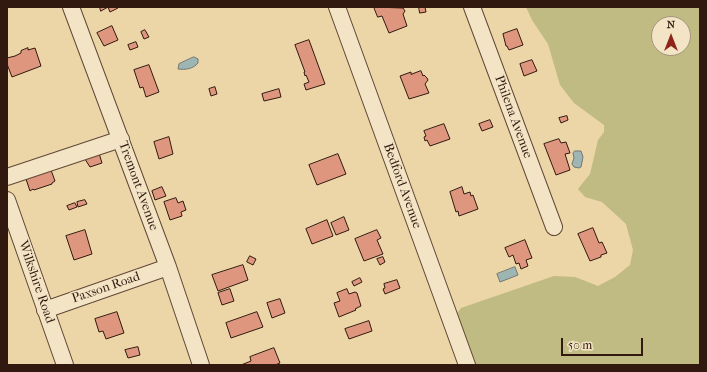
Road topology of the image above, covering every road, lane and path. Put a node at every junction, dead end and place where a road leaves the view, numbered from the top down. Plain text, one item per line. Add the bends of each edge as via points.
1 (71, 7) edge
2 (337, 7) edge
3 (472, 7) edge
4 (120, 139) junction
5 (7, 177) edge
6 (7, 200) edge
7 (554, 227) dead end
8 (168, 267) junction
9 (46, 310) junction
10 (65, 365) edge
11 (201, 365) edge
12 (467, 365) edge

1 - 4 street, Tremont Avenue
2 - 12 street, Bedford Avenue
3 - 7 street, Philena Avenue
4 - 5 street
4 - 8 street, Tremont Avenue
6 - 9 street, Wilkshire Road
8 - 9 street, Paxson Road
8 - 11 street, Tremont Avenue
9 - 10 street, Wilkshire Road

